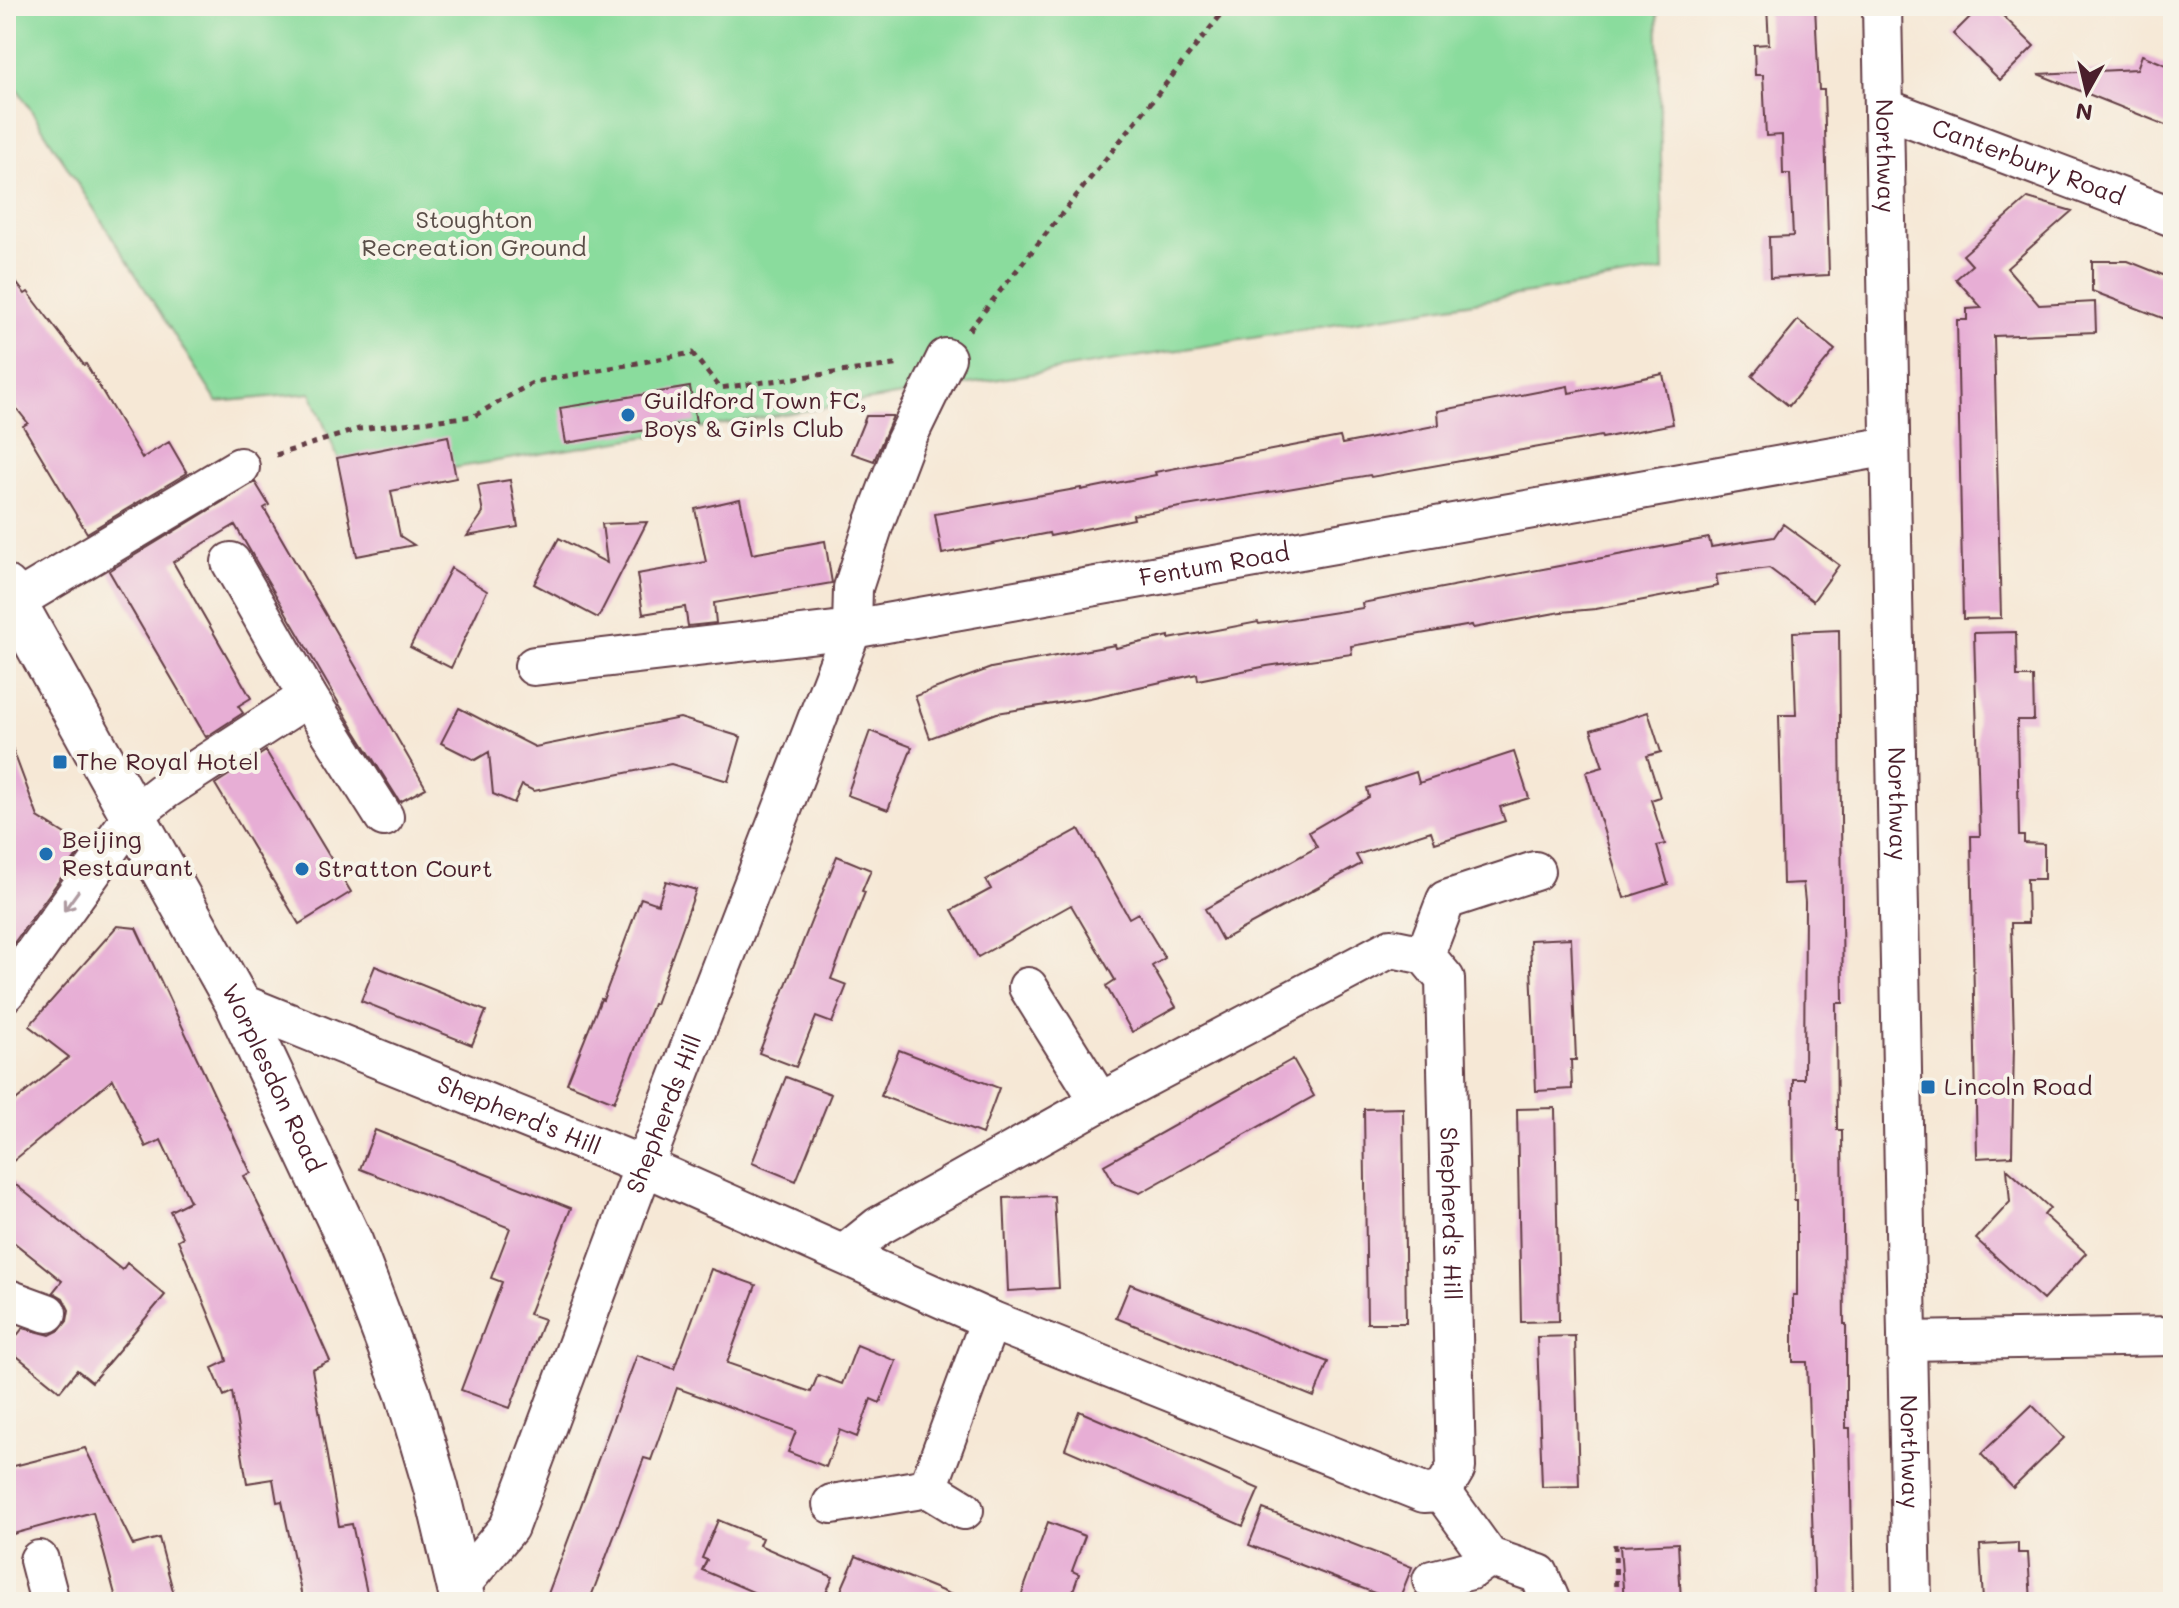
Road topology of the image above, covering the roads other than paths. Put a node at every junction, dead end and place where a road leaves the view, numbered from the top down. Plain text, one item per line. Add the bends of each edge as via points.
1 (1882, 6) edge
2 (1884, 108) junction
3 (2173, 217) edge
4 (946, 358) road end
5 (1890, 446) junction
6 (240, 467) road end
7 (231, 562) dead end
8 (10, 595) edge
9 (852, 629) junction
10 (534, 666) dead end
11 (308, 697) junction
12 (133, 815) junction
13 (384, 817) dead end
14 (1535, 871) dead end
15 (1425, 955) junction
16 (1028, 987) dead end
17 (6, 992) edge
18 (237, 1002) junction
19 (1100, 1102) junction
20 (644, 1166) junction
21 (844, 1254) junction
22 (6, 1298) edge
23 (47, 1313) dead end
24 (990, 1320) junction
25 (2173, 1336) edge
26 (1908, 1341) junction
27 (928, 1488) junction
28 (1442, 1492) junction
29 (832, 1504) dead end
30 (964, 1510) dead end
31 (1489, 1557) junction
32 (39, 1560) dead end
33 (1432, 1580) dead end
34 (462, 1594) edge
35 (50, 1602) edge
36 (1551, 1602) edge
37 (1912, 1602) edge

1 - 2 street, Northway
2 - 3 street, Canterbury Road
2 - 5 street, Northway
4 - 9 street, Shepherds Hill via 905,442 874,524 853,588
5 - 9 street, Fentum Road
5 - 26 street, Northway
6 - 8 street
7 - 11 street
8 - 12 main road, Worplesdon Road
9 - 10 street, Fentum Road
9 - 20 street, Shepherds Hill
11 - 12 street
11 - 13 street
12 -> 17 street
12 - 18 main road, Worplesdon Road
14 - 15 street via 1446,900
15 - 19 street via 1391,948
15 - 28 street, Shepherd's Hill via 1445,979 1456,1468
16 - 19 street
18 - 20 street, Shepherd's Hill
18 - 34 main road, Worplesdon Road via 356,1257 408,1394
19 - 21 street via 879,1226
20 - 21 street, Shepherd's Hill
20 - 34 street, Shepherds Hill via 509,1527
21 - 24 street, Shepherd's Hill
22 - 23 street
24 - 27 street
24 - 28 street, Shepherd's Hill via 1424,1493
25 - 26 street
26 - 37 street, Northway
27 - 29 street
27 - 30 street
28 - 31 street
31 - 33 street via 1471,1570
31 - 36 street via 1539,1574
32 - 35 street

